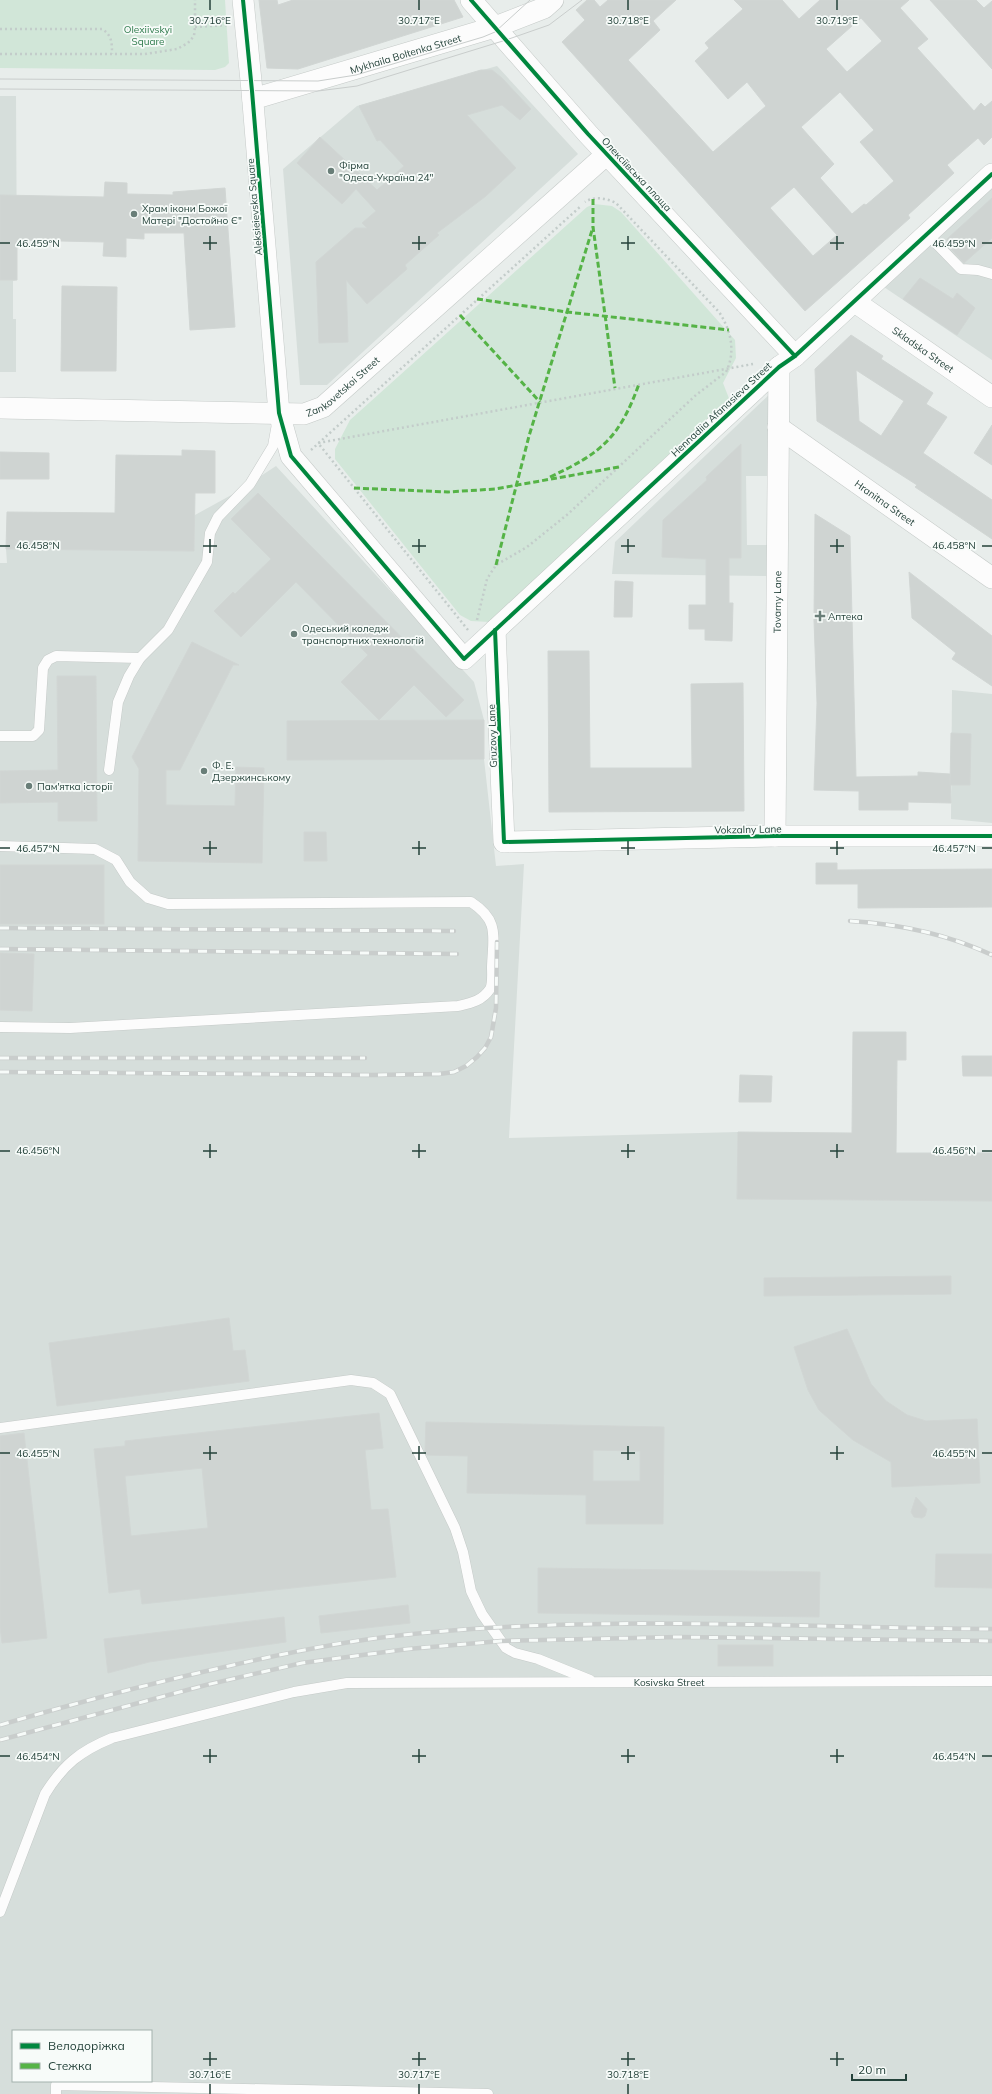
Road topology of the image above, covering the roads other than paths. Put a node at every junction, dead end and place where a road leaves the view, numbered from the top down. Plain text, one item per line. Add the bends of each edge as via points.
1 (243, 0) edge
2 (471, 0) edge
3 (553, 0) edge
4 (495, 27) junction
5 (253, 98) junction
6 (606, 154) junction
7 (992, 174) edge
8 (927, 234) junction
9 (992, 274) edge
10 (854, 302) junction
11 (787, 361) junction
12 (992, 397) edge
13 (0, 408) edge
14 (279, 413) junction
15 (778, 427) junction
16 (992, 578) edge
17 (486, 626) junction
18 (140, 658) junction
19 (464, 659) joint
20 (0, 736) edge
21 (109, 770) dead end
22 (775, 836) junction
23 (992, 836) edge
24 (504, 842) joint
25 (0, 846) edge
26 (0, 1027) edge
27 (0, 1428) edge
28 (992, 1681) edge
29 (596, 1682) junction
30 (0, 1912) edge
31 (56, 2094) edge
32 (488, 2094) edge

1 - 5 street, Aleksieievska Square
2 - 4 street, Олексіївська площа
3 - 4 street, Mykhaila Boltenka Street via 544,8
4 - 5 street, Mykhaila Boltenka Street
4 - 6 street, Олексіївська площа
5 - 14 street, Aleksieievska Square
6 - 11 street, Олексіївська площа
6 - 14 street, Zankovetskoi Street via 323,407 304,414
7 - 8 street, Hennadiia Afanasieva Street
8 - 9 lane via 961,270 978,270
8 - 10 street, Hennadiia Afanasieva Street
10 - 11 street, Hennadiia Afanasieva Street
10 - 12 street, Skladska Street
11 - 15 street, Tovarny Lane
11 - 17 street, Hennadiia Afanasieva Street
13 - 14 street, Zankovetskoi Street
14 - 18 lane via 273,446 250,484 218,517 210,533 207,562 168,630
14 - 19 street, Aleksieievska Square via 290,456
15 - 16 street, Hranitna Street
15 - 22 street, Tovarny Lane
17 - 19 street, Hennadiia Afanasieva Street
17 - 24 street, Gruzovy Lane
18 - 20 lane via 56,656 48,660 43,668 39,730 33,736
18 - 21 lane via 118,702
22 - 23 street, Vokzalny Lane
22 - 24 street, Vokzalny Lane
25 - 26 lane via 95,849 116,860 130,882 148,898 168,904 471,902 484,910 494,929 491,987 482,998 472,1003 78,1027
27 - 29 lane via 351,1380 373,1383 390,1394 455,1528 471,1591 482,1614 504,1644 515,1653
28 - 29 lane, Kosivska Street
29 - 30 lane, Kosivska Street via 347,1683 294,1692 112,1738 76,1756 56,1777 45,1794
31 - 32 lane via 56,2085

